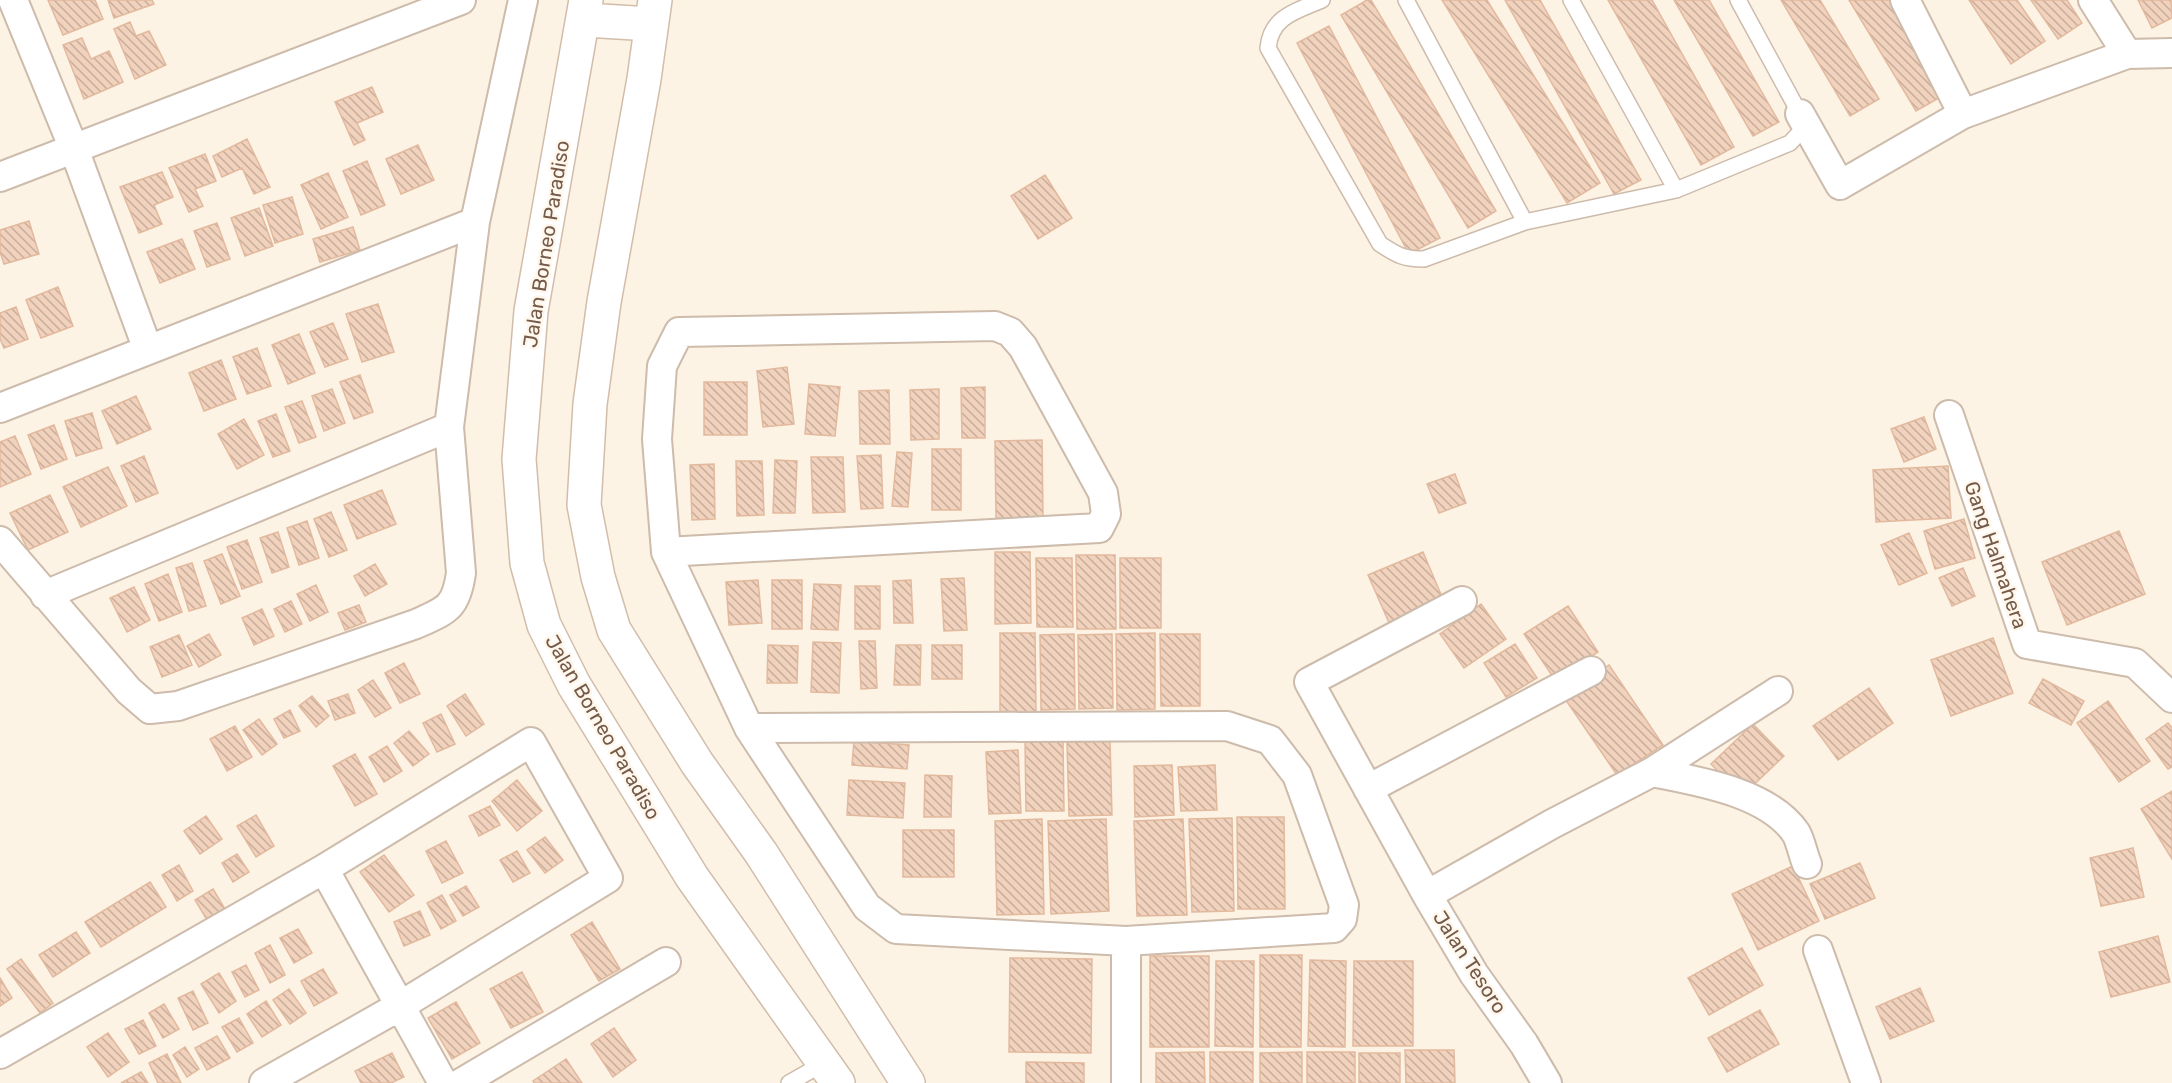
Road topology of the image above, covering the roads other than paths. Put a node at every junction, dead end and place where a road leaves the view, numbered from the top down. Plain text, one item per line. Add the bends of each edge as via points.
1 (13, 0) edge
2 (461, 0) edge
3 (523, 0) edge
4 (1322, 0) edge
5 (1406, 0) edge
6 (1571, 0) edge
7 (1738, 0) edge
8 (1905, 0) edge
9 (2093, 0) edge
10 (585, 10) edge
11 (653, 12) edge
12 (2172, 53) edge
13 (2127, 54) junction
14 (1800, 114) junction
15 (1963, 114) junction
16 (74, 149) junction
17 (0, 177) edge
18 (1676, 190) junction
19 (476, 222) junction
20 (1525, 222) junction
21 (148, 350) junction
22 (0, 408) edge
23 (1950, 415) dead end
24 (449, 427) junction
25 (0, 541) edge
26 (666, 552) junction
27 (45, 595) junction
28 (1462, 601) dead end
29 (1591, 671) dead end
30 (1778, 691) dead end
31 (2172, 698) edge
32 (749, 728) junction
33 (1652, 772) junction
34 (1368, 789) junction
35 (1807, 864) dead end
36 (324, 869) junction
37 (1427, 895) junction
38 (1126, 941) junction
39 (1818, 950) dead end
40 (666, 962) dead end
41 (400, 1006) junction
42 (0, 1054) edge
43 (831, 1073) edge
44 (264, 1083) edge
45 (443, 1083) edge
46 (461, 1083) edge
47 (789, 1083) edge
48 (908, 1083) edge
49 (1126, 1083) edge
50 (1547, 1083) edge
51 (1866, 1083) edge

1 - 16 street
2 - 16 street
3 - 19 street
4 - 20 lane via 1282,18 1269,34 1268,48 1380,244 1403,258 1424,259
5 - 20 lane
6 - 18 lane
7 - 14 lane
8 - 15 street
9 - 13 street
10 - 11 street
10 - 43 street, Jalan Borneo Paradiso via 531,311 519,459 527,563 544,626 574,685 668,840
11 - 48 street via 590,404 584,505 598,577 614,630 697,764 761,853
12 - 13 street
13 - 15 street
14 - 15 street via 1840,185
14 - 18 lane via 1801,131 1790,143
16 - 17 street
16 - 21 street
18 - 20 lane
19 - 21 street
19 - 24 street
21 - 22 street
23 - 31 street, Gang Halmahera via 2027,644 2135,663
24 - 27 street
24 - 27 street via 460,573 458,596 443,612 416,624 178,706 150,709 129,691
25 - 27 street
26 - 26 street via 1099,528 1106,514 1103,493 1023,347 1010,332 995,326 679,332 662,366 657,439
26 - 32 street
28 - 34 street via 1309,682
29 - 34 street
30 - 33 street, Jalan Tesoro
32 - 38 street via 867,908 896,929
32 - 38 street via 1227,726 1270,740 1297,776 1344,905 1342,919 1334,928
33 - 35 street via 1714,784 1767,808 1784,819 1797,835
33 - 37 street, Jalan Tesoro
34 - 37 street
36 - 41 street
36 - 41 street via 531,742 608,878
36 - 42 street
37 - 50 street, Jalan Tesoro
38 - 49 street
39 - 51 street
40 - 46 street
41 - 44 street
41 - 45 street
43 - 47 lane

